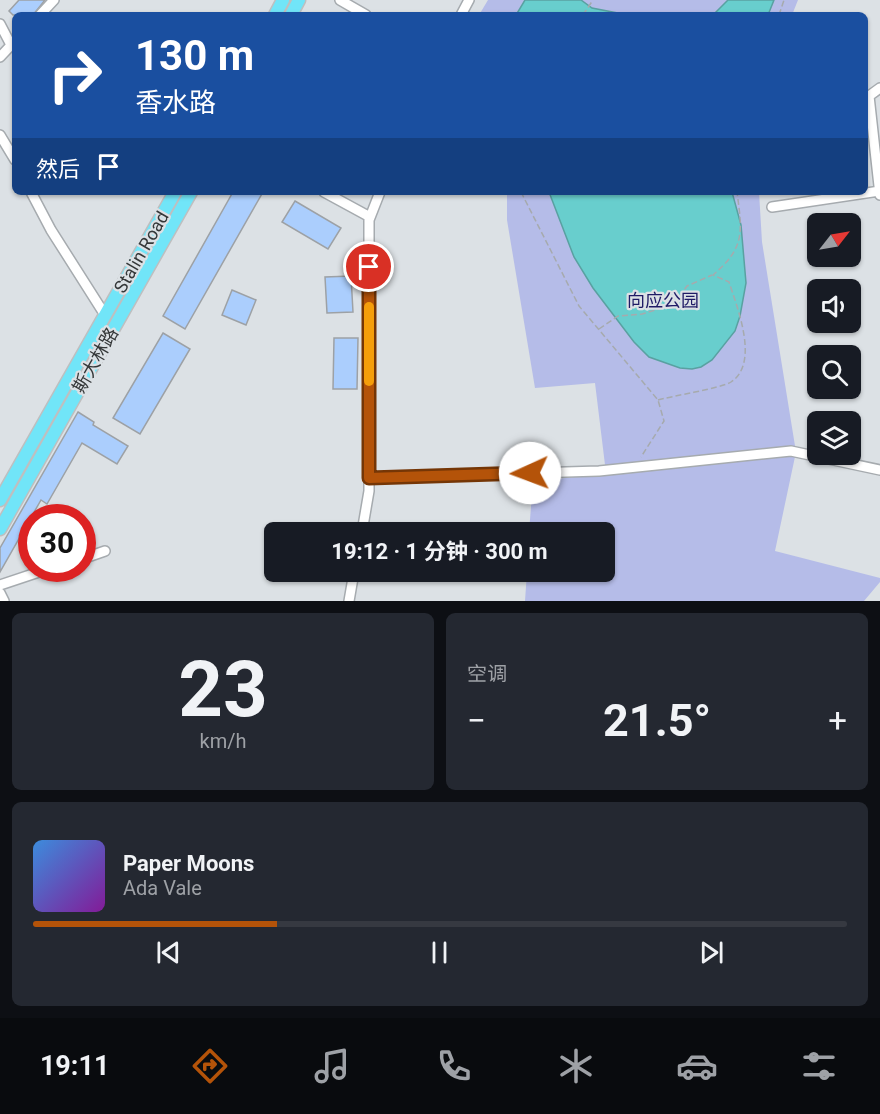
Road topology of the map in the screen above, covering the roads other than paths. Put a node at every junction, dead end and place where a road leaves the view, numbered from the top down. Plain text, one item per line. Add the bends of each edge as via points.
1 (54, 0) edge
2 (340, 0) edge
3 (43, 12) edge
4 (361, 12) edge
5 (0, 24) edge
6 (12, 42) edge
7 (12, 44) edge
8 (0, 57) edge
9 (880, 88) edge
10 (0, 135) edge
11 (12, 155) edge
12 (880, 192) edge
13 (33, 195) edge
14 (173, 195) edge
15 (189, 195) edge
16 (330, 195) edge
17 (379, 195) edge
18 (858, 195) edge
19 (772, 207) dead end
20 (370, 217) junction
21 (105, 315) junction
22 (880, 470) edge
23 (369, 478) junction
24 (2, 492) edge
25 (363, 522) edge
26 (0, 529) edge
27 (105, 551) dead end
28 (96, 554) edge
29 (18, 579) edge
30 (352, 582) edge
31 (0, 585) edge
32 (0, 593) edge
33 (4, 601) edge
34 (349, 601) edge

1 - 3 street
2 - 4 street
5 - 6 street
7 - 8 street
9 - 12 street via 869,96
10 - 11 street
13 - 21 street
14 - 21 main road, Stalin Road
15 - 26 main road, 斯大林路
16 - 20 street
17 - 20 street
18 - 19 street
20 - 23 street
21 - 24 main road, Stalin Road
22 - 23 street via 791,451 599,471
23 - 25 street
27 - 28 street
29 - 31 street
30 - 34 street
32 - 33 street

